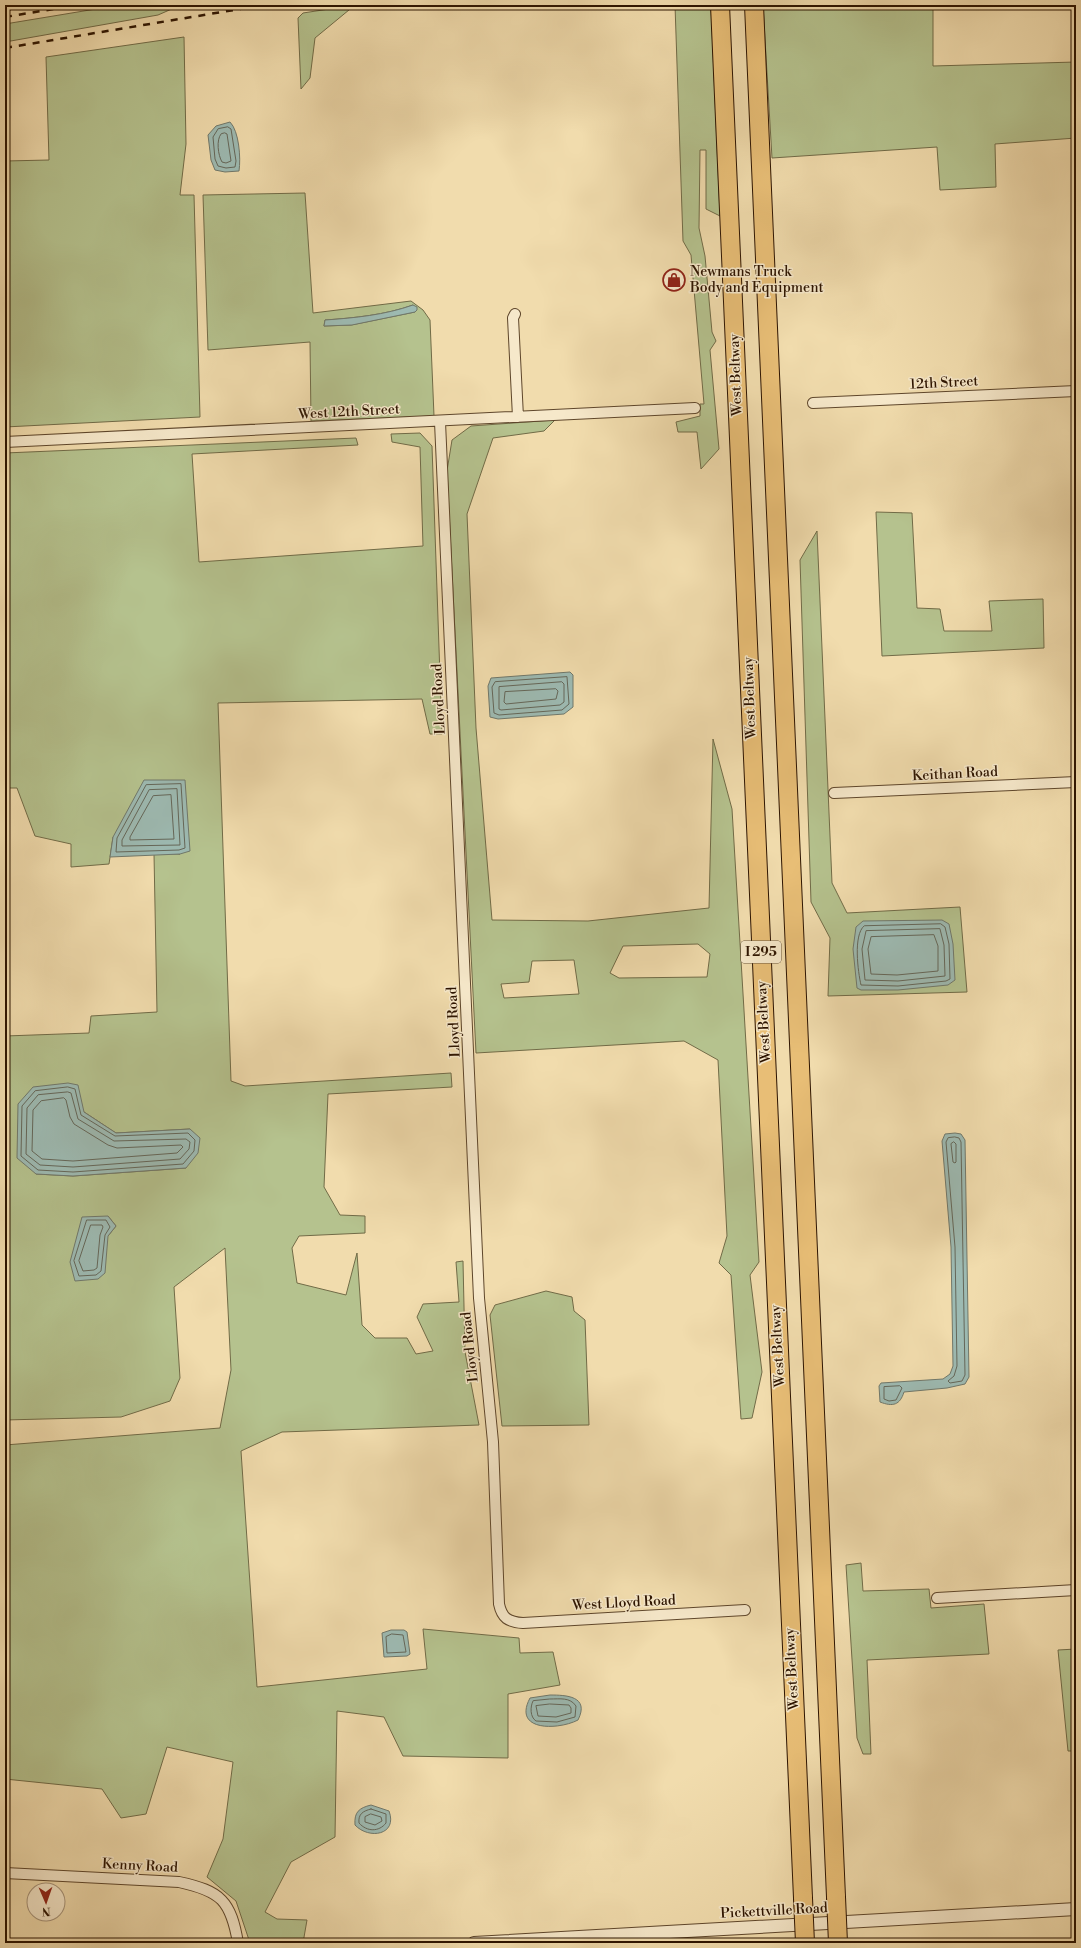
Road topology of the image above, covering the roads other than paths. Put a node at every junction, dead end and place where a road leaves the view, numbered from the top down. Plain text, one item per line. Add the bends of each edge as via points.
1 (720, 5) edge
2 (754, 5) edge
3 (515, 314) dead end
4 (1076, 391) edge
5 (813, 403) dead end
6 (695, 408) dead end
7 (518, 417) junction
8 (440, 422) junction
9 (5, 442) edge
10 (1076, 782) edge
11 (834, 794) dead end
12 (1076, 1590) edge
13 (937, 1598) dead end
14 (745, 1610) dead end
15 (506, 1619) joint
16 (5, 1873) edge
17 (1076, 1909) edge
18 (238, 1943) edge
19 (474, 1943) edge
20 (805, 1943) edge
21 (838, 1943) edge

1 - 20 highway, West Beltway / I 295, bridge
2 - 21 highway, I 295, bridge
3 - 7 street via 513,318
4 - 5 street, 12th Street
6 - 7 street, West 12th Street
7 - 8 street, West 12th Street
8 - 9 street, West 12th Street
8 - 15 street, Lloyd Road via 479,1298 493,1442 499,1604 501,1614
10 - 11 street, Keithan Road
12 - 13 street
14 - 15 street, West Lloyd Road via 522,1623
16 - 18 street, Kenny Road via 179,1882 194,1885 223,1900 235,1924
17 - 19 street, Pickettville Road

